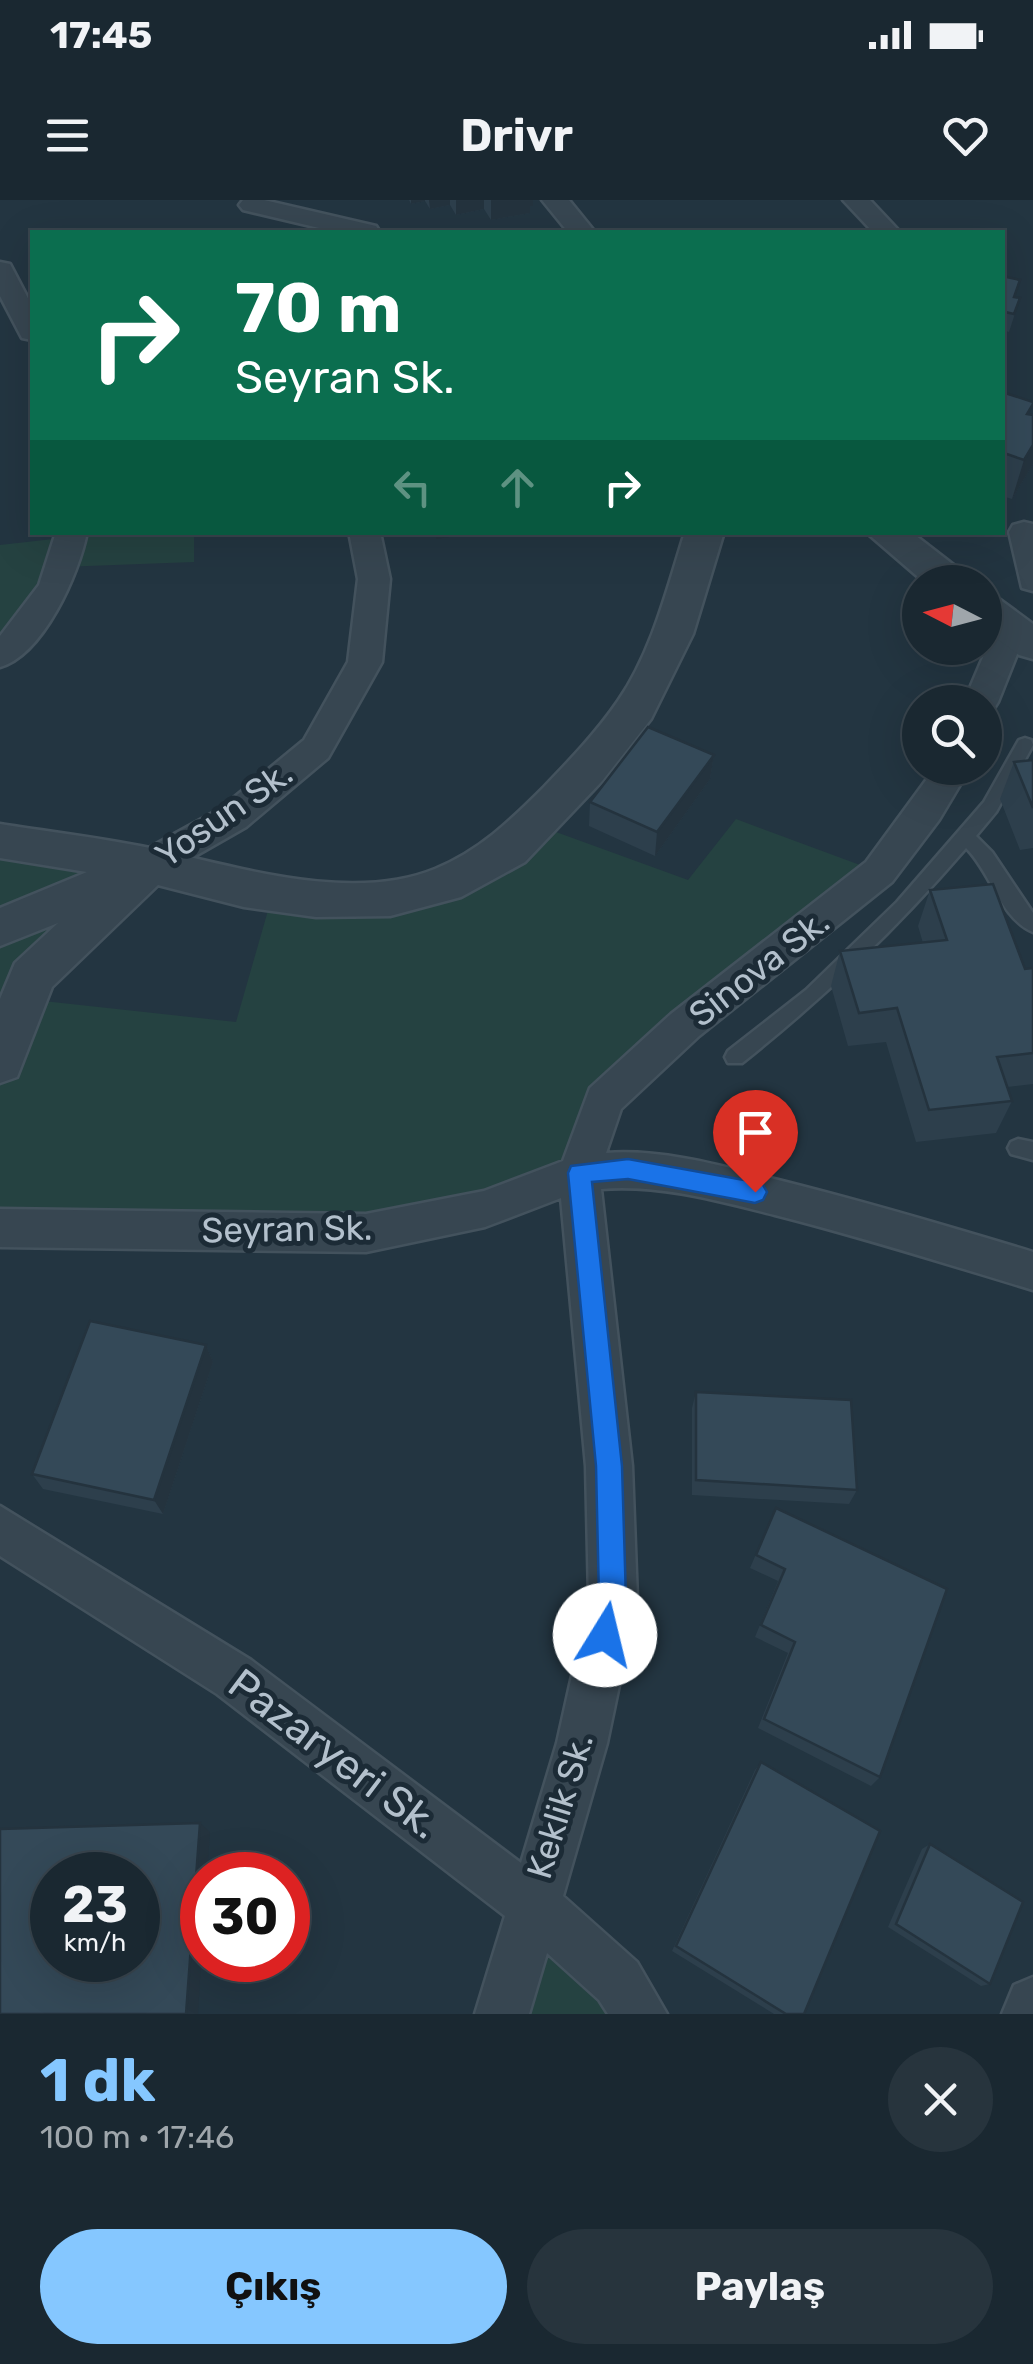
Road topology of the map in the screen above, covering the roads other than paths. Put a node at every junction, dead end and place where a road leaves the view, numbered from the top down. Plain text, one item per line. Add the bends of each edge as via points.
1 (555, 200) edge
2 (856, 200) edge
3 (252, 213) edge
4 (355, 230) edge
5 (580, 230) edge
6 (885, 230) edge
7 (0, 270) edge
8 (30, 323) edge
9 (30, 327) edge
10 (0, 331) edge
11 (1023, 527) edge
12 (71, 535) edge
13 (365, 535) edge
14 (373, 535) edge
15 (705, 535) edge
16 (889, 535) edge
17 (928, 565) edge
18 (374, 580) junction
19 (1033, 580) edge
20 (1007, 636) edge
21 (0, 656) edge
22 (988, 685) edge
23 (1024, 744) dead end
24 (942, 785) edge
25 (966, 837) junction
26 (0, 841) edge
27 (149, 865) junction
28 (1033, 925) edge
29 (0, 928) edge
30 (735, 1057) dead end
31 (0, 1063) edge
32 (579, 1173) junction
33 (0, 1228) edge
34 (1033, 1271) edge
35 (0, 1529) edge
36 (531, 1903) junction
37 (1033, 2004) edge
38 (502, 2014) edge
39 (640, 2014) edge
40 (1029, 2014) edge

1 - 5 street
2 - 6 street
3 - 4 street
7 - 8 street
9 - 10 street
11 - 19 street
12 - 21 street via 56,585 28,629
13 - 18 street, Yosun Sk.
14 - 18 street
15 - 27 street via 673,634 636,708 509,850 446,884 390,898 316,899 244,890
16 - 17 street
18 - 27 street, Yosun Sk. via 365,662 316,749 233,818
20 - 22 street
23 - 25 lane
24 - 32 street, Sinova Sk. via 880,872 685,1026 604,1100
25 - 28 lane via 994,863 1002,890
25 - 30 lane via 813,995
26 - 27 street
27 - 29 street
27 - 31 street, Yosun Sk. via 32,977
32 - 33 street, Seyran Sk. via 485,1208 366,1233
32 - 34 street, Seyran Sk. via 628,1169 722,1184
32 - 36 street, Keklik Sk. via 609,1466 612,1599 582,1744
35 - 36 street, Pazaryeri Sk. via 234,1677
36 - 38 street, Keklik Sk.
36 - 39 street, Pazaryeri Sk. via 618,1980
37 - 40 street

